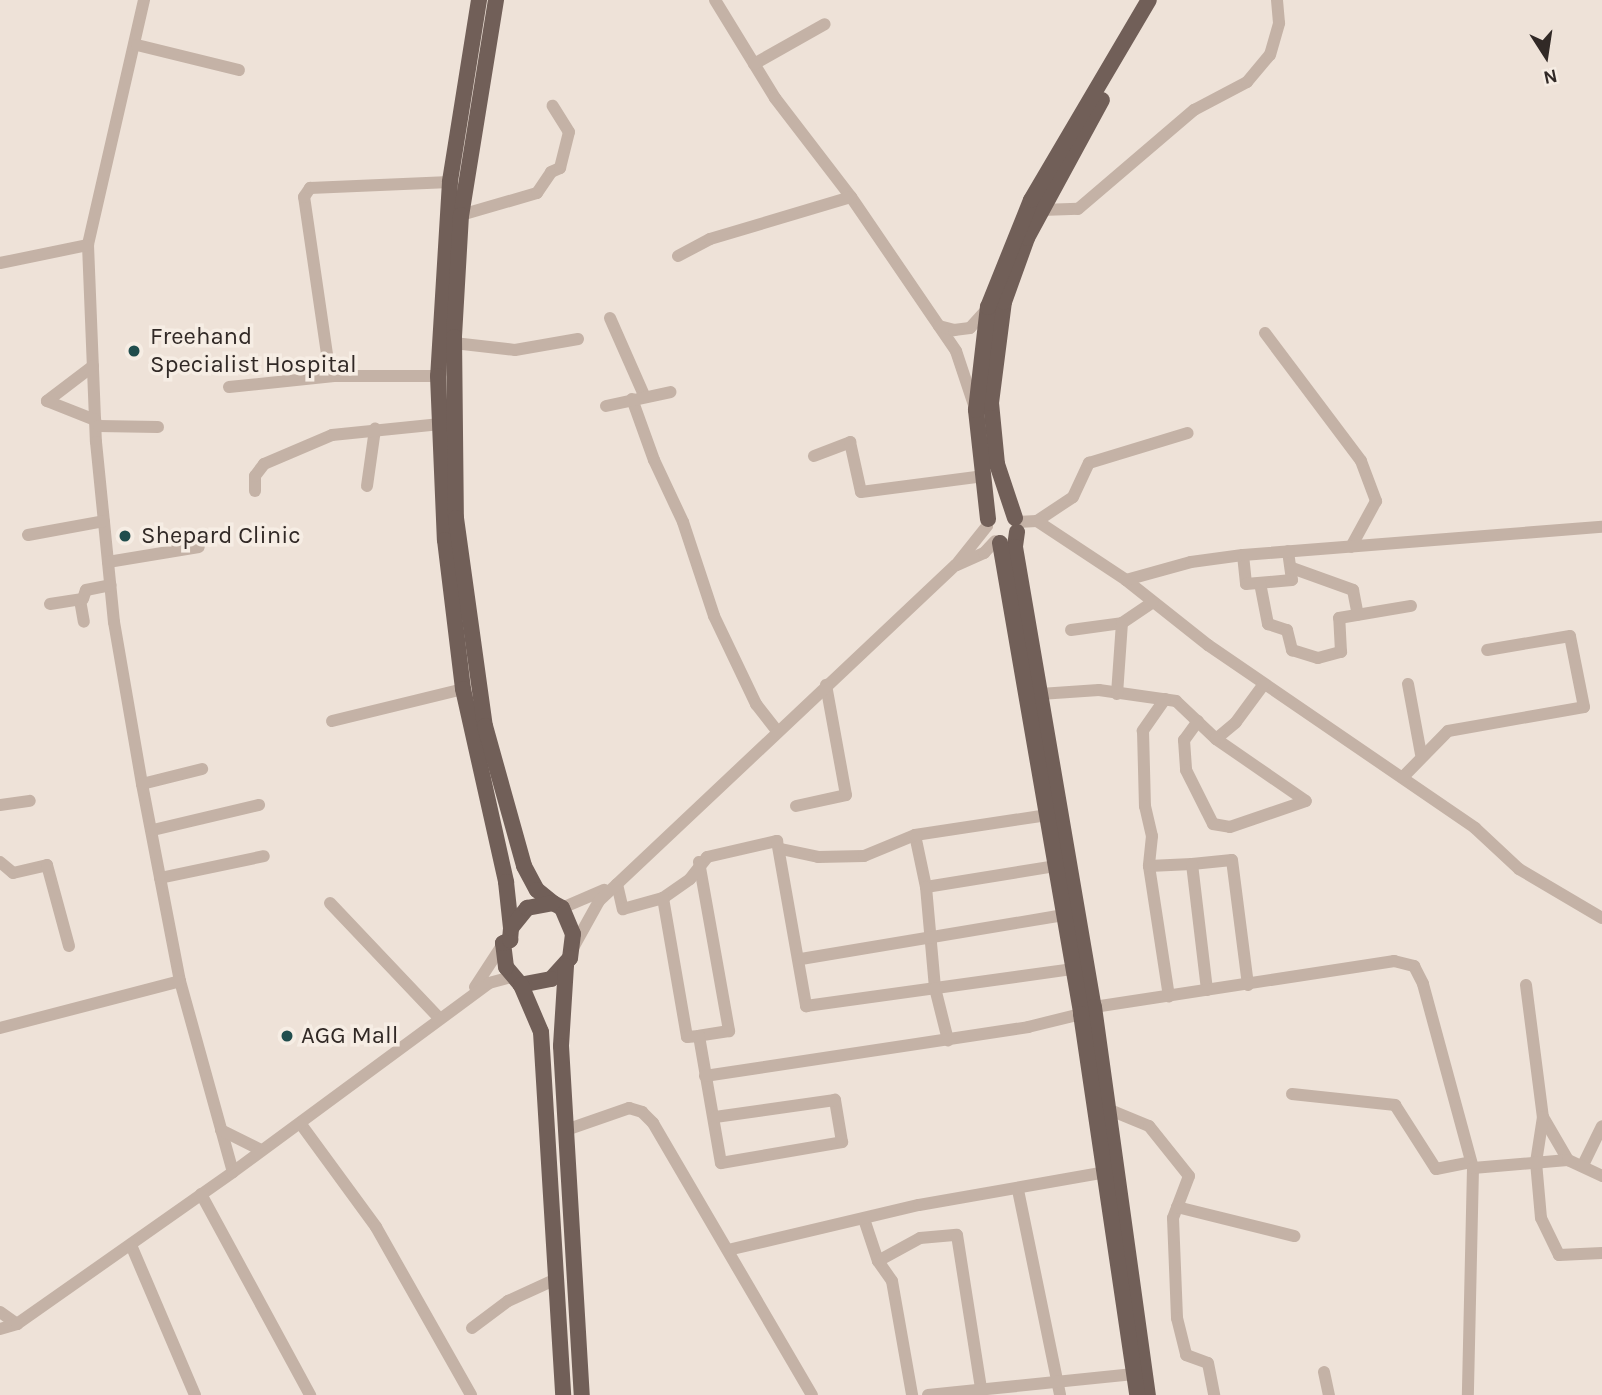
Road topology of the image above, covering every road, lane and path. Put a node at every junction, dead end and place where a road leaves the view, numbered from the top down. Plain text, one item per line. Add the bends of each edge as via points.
1 (144, 0) edge
2 (479, 0) edge
3 (496, 0) edge
4 (715, 0) edge
5 (1149, 0) edge
6 (1160, 0) edge
7 (1277, 0) edge
8 (825, 24) dead end
9 (137, 45) junction
10 (754, 64) junction
11 (239, 70) dead end
12 (553, 107) dead end
13 (450, 182) junction
14 (851, 197) junction
15 (1041, 210) junction
16 (461, 215) junction
17 (88, 245) junction
18 (678, 256) dead end
19 (0, 263) edge
20 (988, 307) junction
21 (610, 318) dead end
22 (939, 326) junction
23 (1265, 333) dead end
24 (578, 339) dead end
25 (454, 343) junction
26 (93, 366) junction
27 (336, 376) junction
28 (438, 376) junction
29 (229, 387) dead end
30 (671, 392) dead end
31 (638, 397) junction
32 (606, 406) dead end
33 (976, 410) junction
34 (97, 423) junction
35 (440, 424) junction
36 (158, 427) dead end
37 (375, 429) junction
38 (1188, 433) dead end
39 (814, 456) dead end
40 (984, 476) junction
41 (368, 486) dead end
42 (256, 491) dead end
43 (104, 521) junction
44 (1037, 521) junction
45 (988, 523) junction
46 (1016, 524) junction
47 (1602, 527) edge
48 (29, 534) dead end
49 (998, 542) junction
50 (199, 547) dead end
51 (1351, 547) junction
52 (1288, 551) junction
53 (1243, 555) junction
54 (108, 562) junction
55 (956, 565) junction
56 (1292, 568) junction
57 (1126, 580) junction
58 (1260, 583) junction
59 (111, 585) junction
60 (80, 600) junction
61 (1153, 602) junction
62 (50, 604) dead end
63 (1411, 606) dead end
64 (1358, 615) junction
65 (84, 622) dead end
66 (1122, 624) junction
67 (1071, 630) dead end
68 (1487, 650) dead end
69 (1264, 684) junction
70 (1408, 684) dead end
71 (826, 685) junction
72 (463, 689) junction
73 (1040, 694) junction
74 (1117, 694) junction
75 (1166, 699) junction
76 (332, 721) dead end
77 (1198, 721) junction
78 (776, 730) junction
79 (1216, 739) junction
80 (1420, 754) junction
81 (202, 769) dead end
82 (1402, 777) junction
83 (142, 784) junction
84 (30, 801) dead end
85 (0, 805) edge
86 (259, 805) dead end
87 (796, 806) dead end
88 (1048, 815) junction
89 (153, 830) junction
90 (915, 835) junction
91 (781, 849) junction
92 (264, 856) dead end
93 (0, 862) edge
94 (699, 862) junction
95 (1192, 864) junction
96 (1056, 866) junction
97 (1149, 866) junction
98 (160, 878) junction
99 (617, 884) junction
100 (926, 887) junction
101 (663, 898) junction
102 (330, 903) dead end
103 (557, 906) junction
104 (1065, 915) junction
105 (1602, 918) edge
106 (511, 928) junction
107 (929, 938) junction
108 (503, 943) junction
109 (69, 946) dead end
110 (574, 946) junction
111 (801, 959) junction
112 (566, 966) junction
113 (1073, 969) junction
114 (180, 981) junction
115 (516, 981) junction
116 (1248, 985) junction
117 (1526, 985) dead end
118 (936, 988) junction
119 (1208, 990) junction
120 (1170, 996) junction
121 (455, 1007) junction
122 (1088, 1010) junction
123 (439, 1018) junction
124 (0, 1028) edge
125 (699, 1036) junction
126 (948, 1040) junction
127 (705, 1076) junction
128 (1292, 1094) dead end
129 (1110, 1110) junction
130 (715, 1117) junction
131 (1543, 1117) junction
132 (300, 1124) junction
133 (1602, 1126) edge
134 (221, 1130) junction
135 (566, 1130) junction
136 (261, 1150) junction
137 (1568, 1160) junction
138 (1536, 1163) junction
139 (1583, 1165) junction
140 (1470, 1166) junction
141 (233, 1172) junction
142 (1105, 1172) junction
143 (1602, 1176) edge
144 (1018, 1190) junction
145 (201, 1194) junction
146 (1177, 1208) junction
147 (864, 1219) junction
148 (1294, 1236) dead end
149 (131, 1245) junction
150 (728, 1250) junction
151 (1602, 1253) edge
152 (878, 1261) junction
153 (556, 1279) junction
154 (0, 1312) edge
155 (17, 1324) junction
156 (472, 1328) dead end
157 (0, 1329) edge
158 (1324, 1371) dead end
159 (1134, 1374) junction
160 (981, 1388) junction
161 (1059, 1388) edge
162 (999, 1390) edge
163 (559, 1394) edge
164 (195, 1395) edge
165 (310, 1395) edge
166 (471, 1395) edge
167 (582, 1395) edge
168 (812, 1395) edge
169 (912, 1395) edge
170 (928, 1395) edge
171 (1137, 1395) edge
172 (1148, 1395) edge
173 (1214, 1395) edge
174 (1329, 1395) edge
175 (1468, 1395) edge

1 - 9 street
2 - 13 main road
3 - 16 main road
4 - 10 street
5 - 20 main road via 1031,200
6 - 15 main road
7 - 15 street via 1279,23 1270,55 1247,82 1194,110 1078,209
8 - 10 street
9 - 11 street
9 - 17 street via 106,155
10 - 14 street
12 - 16 street via 569,132 560,168 551,172 537,193
13 - 27 street via 310,188 304,197 328,361
13 - 28 main road
14 - 18 street via 710,239
14 - 22 street
15 - 46 main road via 1004,302 991,403 997,464
16 - 25 main road
17 - 19 street
17 - 26 street
20 - 22 street via 970,328
20 - 33 main road
21 - 31 street
22 - 33 street via 960,358
23 - 51 street via 1360,461 1377,501
24 - 25 street via 515,350
25 - 103 main road via 456,518 473,662 514,837 537,890
26 - 34 street
26 - 34 street via 47,401
27 - 28 street
27 - 29 street
28 - 35 main road
30 - 31 street
31 - 32 street
31 - 78 street via 653,460 683,522 714,616 756,704
33 - 40 main road
34 - 36 street
34 - 43 street
35 - 37 street
35 - 72 main road via 445,540
37 - 41 street
37 - 42 street via 332,435 284,452 264,464 255,476
38 - 44 street via 1089,463 1073,496
39 - 40 street via 850,442 861,492
40 - 45 main road
43 - 48 street
43 - 54 street
44 - 46 street
44 - 57 street
45 - 46 main road via 1001,511
45 - 49 main road
45 - 55 street
46 - 49 main road
46 - 73 main road
47 - 51 street
49 - 55 street
49 - 88 main road
50 - 54 street
51 - 52 street
52 - 53 street
52 - 56 street
53 - 57 street via 1191,562
53 - 58 street via 1246,584
54 - 59 street
55 - 71 street
56 - 58 street via 1292,580
56 - 64 street via 1353,590
57 - 61 street
58 - 64 street via 1268,624 1287,630 1292,650 1318,658 1341,652 1339,618
59 - 60 street via 86,590
59 - 83 street
60 - 62 street
60 - 65 street
61 - 66 street
61 - 69 street
63 - 64 street
66 - 67 street
66 - 74 street
68 - 80 street via 1570,636 1584,707 1448,731
69 - 79 street via 1236,722
69 - 82 street
70 - 80 street
71 - 78 street
71 - 87 street via 846,795
72 - 76 street
72 - 106 main road via 506,882
73 - 74 street via 1099,690
73 - 122 main road
74 - 75 street
75 - 77 street via 1176,701
75 - 97 street via 1143,732 1145,806 1152,836
77 - 79 street
77 - 79 street via 1184,740 1186,771 1213,824 1230,827 1306,801
78 - 99 street via 699,810
80 - 82 street
81 - 83 street
82 - 105 street via 1475,828 1519,869
83 - 89 street
84 - 85 street
86 - 89 street
88 - 90 street
88 - 96 main road
89 - 98 street
90 - 91 street via 864,856 818,857
90 - 100 street
91 - 94 street via 777,841
91 - 111 street
92 - 98 street
93 - 109 street via 13,873 47,865
94 - 101 street via 690,879
94 - 125 street via 729,1031
95 - 97 street
95 - 116 street via 1232,860
95 - 119 street
96 - 100 street
96 - 104 main road
97 - 120 street
98 - 114 street
99 - 101 street via 623,909
99 - 103 street
99 - 110 street via 599,901
100 - 107 street
101 - 125 street via 687,1037
102 - 123 street
103 - 106 main road via 527,908
103 - 110 main road
104 - 107 street
104 - 113 main road
106 - 108 main road via 510,940
107 - 111 street
107 - 118 street
108 - 115 main road
108 - 121 street via 485,975
110 - 112 main road
111 - 118 street via 806,1006
112 - 115 main road via 546,982
112 - 135 main road via 560,1011
113 - 118 street
113 - 122 main road
114 - 124 street
114 - 134 street
115 - 121 street via 489,983
115 - 153 main road via 541,1032
116 - 119 street
116 - 140 street via 1394,961 1414,966 1423,984
117 - 131 street
118 - 126 street
119 - 120 street
120 - 122 street
121 - 123 street
122 - 126 street
122 - 129 main road
122 - 142 main road
123 - 132 street
125 - 127 street
126 - 127 street via 901,1043
127 - 130 street
128 - 140 street via 1395,1105 1436,1169
129 - 146 street via 1149,1126 1189,1175
129 - 172 main road
130 - 130 street via 721,1163 842,1142 835,1100
131 - 137 street
131 - 138 street
132 - 136 street
132 - 166 street via 376,1227
133 - 139 street
134 - 136 street
134 - 141 street
135 - 150 street via 629,1108 642,1112
135 - 167 main road
136 - 141 street
137 - 138 street
137 - 139 street
138 - 140 street
138 - 151 street via 1541,1218 1559,1255
139 - 143 street
140 - 175 street
141 - 145 street
142 - 144 street
142 - 159 main road
144 - 147 street via 919,1205
144 - 161 street
145 - 149 street
145 - 165 street
146 - 148 street
146 - 173 street via 1173,1218 1177,1318 1186,1356 1208,1363
147 - 150 street via 781,1234
147 - 152 street
149 - 155 street
149 - 164 street
150 - 168 street
152 - 160 street via 920,1238 957,1235
152 - 169 street via 892,1281
153 - 156 street via 508,1301
153 - 163 main road
154 - 155 street
155 - 157 street
158 - 174 street
159 - 161 street
159 - 171 main road
160 - 162 street
160 - 170 street
161 - 162 street

